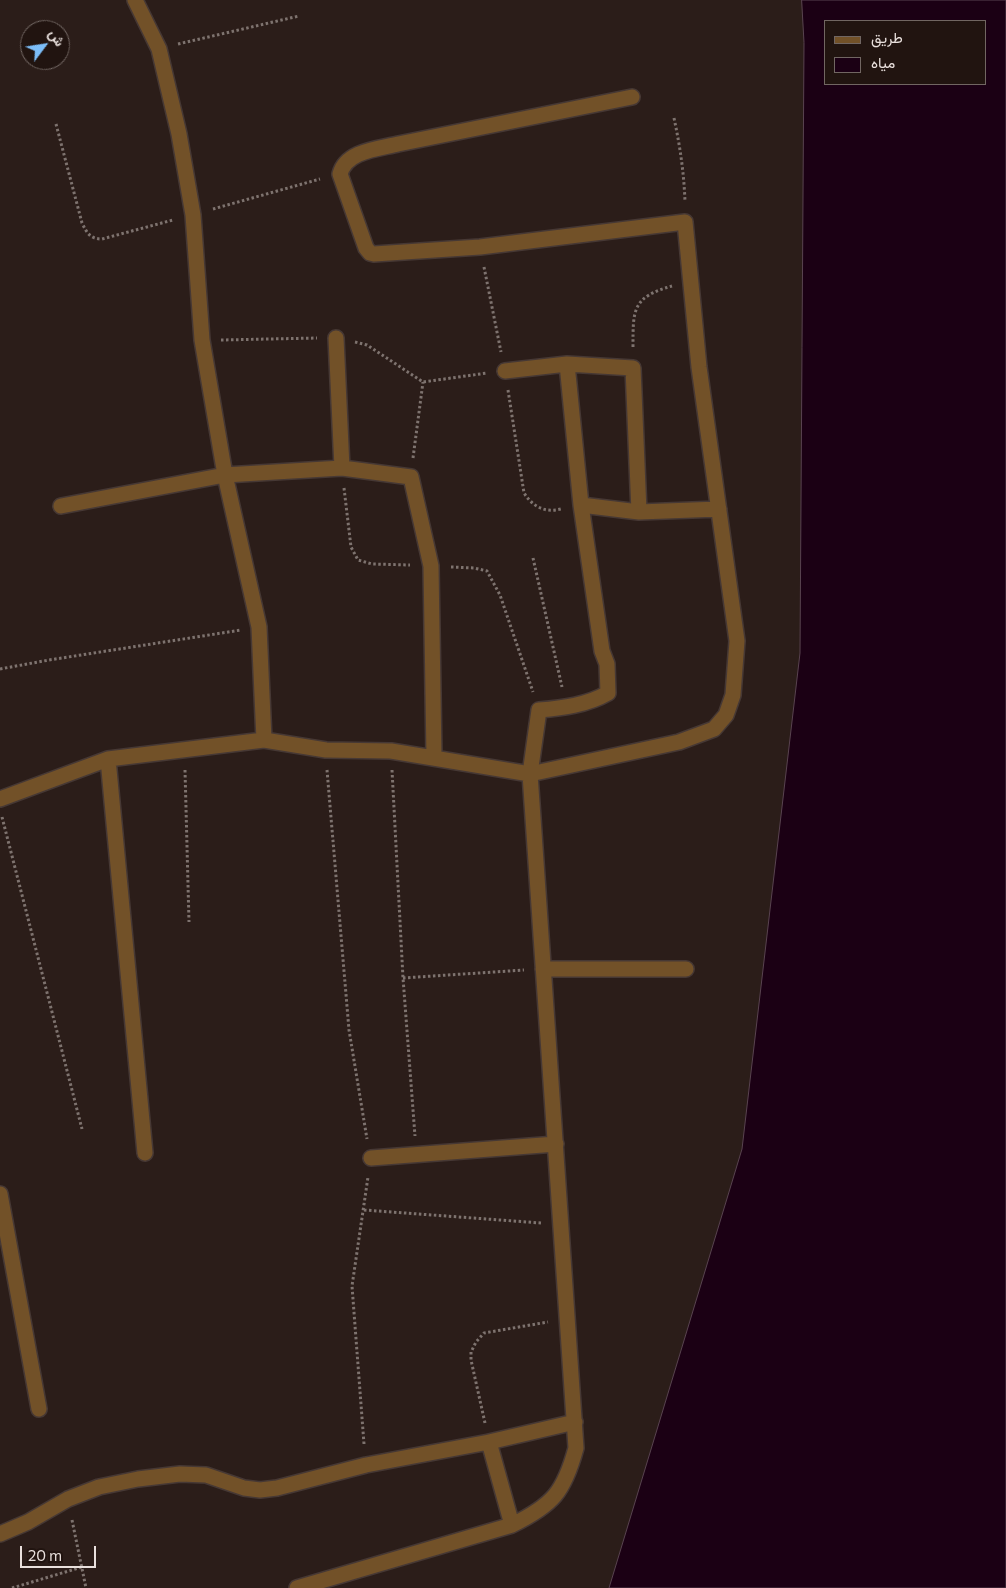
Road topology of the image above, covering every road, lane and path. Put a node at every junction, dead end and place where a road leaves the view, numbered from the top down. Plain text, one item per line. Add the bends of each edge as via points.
1 (135, 0) edge
2 (299, 16) dead end
3 (159, 49) junction
4 (632, 97) dead end
5 (674, 118) dead end
6 (56, 124) dead end
7 (340, 174) junction
8 (193, 215) junction
9 (685, 222) junction
10 (480, 247) junction
11 (690, 280) junction
12 (336, 338) junction
13 (202, 340) junction
14 (567, 364) junction
15 (633, 368) junction
16 (505, 371) junction
17 (423, 382) junction
18 (342, 468) junction
19 (225, 475) junction
20 (411, 477) junction
21 (61, 506) dead end
22 (581, 506) junction
23 (719, 509) junction
24 (639, 512) junction
25 (534, 558) dead end
26 (431, 566) junction
27 (258, 627) junction
28 (0, 669) edge
29 (566, 707) junction
30 (540, 710) junction
31 (264, 740) junction
32 (185, 749) junction
33 (326, 750) junction
34 (391, 751) junction
35 (434, 757) junction
36 (108, 759) junction
37 (530, 774) junction
38 (0, 799) edge
39 (0, 809) edge
40 (189, 922) dead end
41 (543, 969) junction
42 (686, 969) dead end
43 (403, 978) junction
44 (82, 1129) dead end
45 (556, 1144) junction
46 (145, 1153) dead end
47 (416, 1154) junction
48 (371, 1158) junction
49 (0, 1194) edge
50 (364, 1210) junction
51 (562, 1224) junction
52 (568, 1319) junction
53 (39, 1409) dead end
54 (575, 1422) junction
55 (489, 1442) junction
56 (366, 1465) junction
57 (68, 1499) junction
58 (512, 1525) junction
59 (0, 1534) edge
60 (82, 1567) junction
61 (12, 1588) edge
62 (86, 1588) edge
63 (297, 1588) edge

1 - 3 street
2 - 3 path
3 - 8 street via 179,134
4 - 7 street via 371,151 350,158 342,165
5 - 9 path via 684,180
6 - 8 path via 82,223 93,239
7 - 8 path
7 - 10 street via 370,253
8 - 13 street
9 - 10 street
9 - 11 street
10 - 16 path
11 - 15 path via 654,291 639,302 633,320
11 - 23 street
12 - 13 path
12 - 17 path via 367,344
12 - 18 street
13 - 19 street
14 - 15 street
14 - 16 street
14 - 22 street
15 - 24 street
16 - 17 path
16 - 22 path via 524,493 541,509
17 - 20 path
18 - 19 street
18 - 20 street
18 - 26 path via 351,547 358,560 372,564
19 - 21 street
19 - 27 street
20 - 26 street
22 - 24 street
22 - 29 street via 608,694
23 - 24 street
23 - 37 street via 737,641 733,695 726,715 714,729 679,742
25 - 29 path
26 - 30 path via 487,571 500,595
26 - 35 street
27 - 28 path
27 - 31 street
29 - 30 street
30 - 37 street
31 - 32 street
31 - 33 street
32 - 36 street
32 - 40 path
33 - 34 street
33 - 48 path via 349,1030
34 - 35 street
34 - 43 path
35 - 37 street
36 - 38 street
36 - 46 street
37 - 41 street
39 - 44 path
41 - 42 street
41 - 43 path
41 - 45 street
43 - 47 path
45 - 47 street
45 - 51 street
47 - 48 street
48 - 50 path
49 - 53 street
50 - 51 path
50 - 56 path via 352,1286
51 - 52 street
52 - 54 street
52 - 55 path via 484,1333 476,1342 471,1360
54 - 55 street
54 - 58 street via 576,1448 569,1474 555,1496 536,1514
55 - 56 street
55 - 58 street
56 - 57 street via 260,1490 206,1476 180,1474 99,1487
57 - 59 street
57 - 60 path
58 - 63 street
60 - 61 path
60 - 62 path

